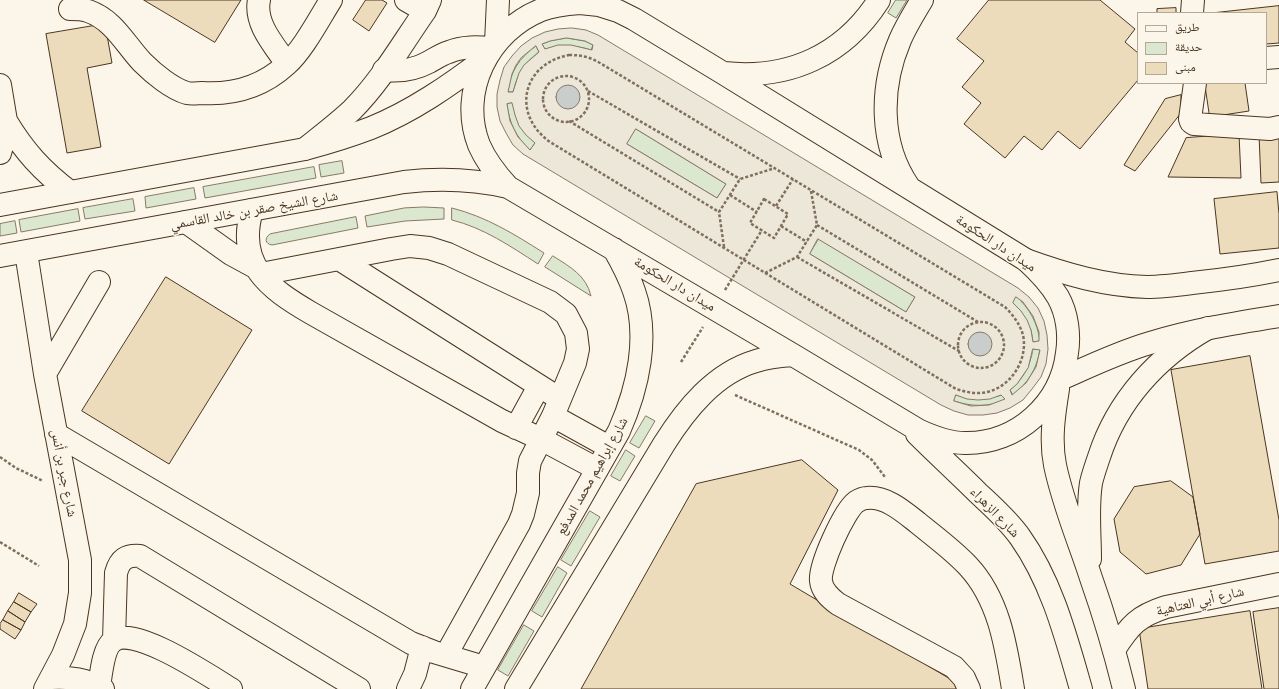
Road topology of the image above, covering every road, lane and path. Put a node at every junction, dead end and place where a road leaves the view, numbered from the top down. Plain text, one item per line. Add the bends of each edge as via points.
1 (259, 0) edge
2 (331, 0) edge
3 (406, 0) edge
4 (498, 0) edge
5 (619, 0) edge
6 (880, 0) edge
7 (922, 0) edge
8 (1193, 0) edge
9 (428, 5) edge
10 (70, 9) dead end
11 (1192, 12) edge
12 (634, 20) junction
13 (491, 50) junction
14 (1279, 57) edge
15 (1267, 58) edge
16 (287, 64) junction
17 (384, 70) junction
18 (723, 73) junction
19 (1195, 84) edge
20 (0, 85) edge
21 (588, 91) junction
22 (6, 121) junction
23 (569, 121) junction
24 (1279, 127) edge
25 (304, 149) junction
26 (0, 153) edge
27 (775, 168) junction
28 (740, 179) junction
29 (793, 179) junction
30 (508, 187) junction
31 (911, 189) junction
32 (811, 191) junction
33 (70, 192) junction
34 (730, 195) junction
35 (0, 205) edge
36 (776, 206) junction
37 (252, 210) junction
38 (719, 212) junction
39 (757, 212) junction
40 (186, 222) junction
41 (817, 225) junction
42 (781, 226) junction
43 (762, 230) junction
44 (807, 242) junction
45 (752, 247) dead end
46 (614, 248) junction
47 (724, 248) junction
48 (26, 252) junction
49 (0, 256) edge
50 (797, 257) junction
51 (339, 259) junction
52 (1026, 260) junction
53 (258, 270) junction
54 (1279, 270) edge
55 (765, 273) junction
56 (99, 282) dead end
57 (1279, 316) edge
58 (978, 322) junction
59 (1208, 328) junction
60 (959, 351) junction
61 (793, 355) junction
62 (45, 374) junction
63 (723, 377) junction
64 (1060, 383) junction
65 (539, 386) junction
66 (557, 408) junction
67 (904, 422) junction
68 (516, 428) junction
69 (56, 434) junction
70 (541, 439) junction
71 (609, 447) junction
72 (0, 457) edge
73 (597, 469) junction
74 (66, 485) junction
75 (894, 506) junction
76 (0, 542) edge
77 (39, 566) dead end
78 (1091, 576) junction
79 (1279, 584) edge
80 (114, 640) junction
81 (422, 647) junction
82 (1114, 650) junction
83 (446, 655) junction
84 (484, 667) junction
85 (48, 684) edge
86 (101, 688) edge
87 (231, 689) edge
88 (358, 689) edge
89 (408, 689) edge
90 (472, 689) edge
91 (516, 689) edge
92 (969, 689) edge
93 (1013, 689) edge
94 (1081, 689) edge
95 (1124, 689) edge

1 - 16 main road via 260,20
2 - 16 main road via 304,43
3 - 9 main road
4 - 13 main road
5 - 12 main road
6 - 18 main road via 850,36 817,58 780,71 742,75
7 - 31 main road via 894,54 886,97 889,140 901,175
8 - 11 main road
9 - 17 main road
10 - 16 main road via 87,10 103,18 142,62 164,81 187,93 214,94 240,90 265,81
12 - 13 main road, ميدان دار الحكومة via 599,5 561,5 542,9 525,17
12 - 18 main road, ميدان دار الحكومة
13 - 17 main road via 476,47 460,49 409,70
13 - 25 main road via 458,79 401,113 372,127
13 - 30 main road, ميدان دار الحكومة via 479,74 474,92 475,127 486,160
14 - 15 main road
17 - 25 main road via 352,109
18 - 31 main road, ميدان دار الحكومة
19 - 24 main road via 1190,119 1194,124 1270,129
20 - 22 main road
21 - 23 path via 588,107 577,119
21 - 23 path via 579,80 565,76 551,82 547,87 544,94 546,108 555,119
21 - 28 path
22 - 26 main road
22 - 33 main road via 27,154
23 - 38 path
25 - 33 main road
27 - 28 path
27 - 29 path
27 - 47 path via 590,58 569,54 558,57 549,61 533,76 526,97 527,108 534,128 541,136
28 - 34 path
29 - 32 path
29 - 36 path
30 - 37 main road, شارع الشيخ صقر بن خالد القاسمي via 462,180 421,180
30 - 46 main road, ميدان دار الحكومة
31 - 52 main road, ميدان دار الحكومة
32 - 41 path
32 - 55 path via 1005,307 1017,320 1023,336 1024,348 1017,370 1001,387 990,391 979,394 956,389
33 - 35 main road
34 - 38 path
34 - 39 path
36 - 39 path via 764,199
36 - 42 path via 788,214
37 - 40 main road, شارع الشيخ صقر بن خالد القاسمي
37 - 53 main road via 247,239
38 - 47 path
39 - 43 path via 750,223
40 - 48 main road, شارع الشيخ صقر بن خالد القاسمي
40 - 53 main road
41 - 44 path
41 - 58 path
42 - 43 path via 774,238
42 - 44 path
43 - 45 path
44 - 50 path
46 - 61 main road, ميدان دار الحكومة
46 - 71 main road, شارع إبراهيم محمد المدفع via 635,292 640,316 641,341 638,377 633,395
47 - 55 path
48 - 49 main road, شارع الشيخ صقر بن خالد القاسمي
48 - 62 main road, شارع جبر بن أنس
50 - 55 path
50 - 60 path
51 - 53 main road
51 - 65 main road
51 - 66 main road via 410,246 430,248 550,302 566,314 576,332 578,348 575,363
52 - 54 main road via 1083,278 1148,287 1209,282
52 - 64 main road, ميدان دار الحكومة via 1050,284 1064,314 1068,346
53 - 68 main road via 273,286 297,304
56 - 62 main road
57 - 59 main road
58 - 60 path via 964,329 958,343
58 - 60 path via 992,325 1001,334 1004,341 1002,354 993,364 979,368 966,362
59 - 64 main road via 1122,352
59 - 78 main road via 1190,338 1158,363 1131,394 1101,449 1091,482
61 - 63 main road via 756,361
61 - 67 main road, ميدان دار الحكومة
62 - 69 main road, شارع جبر بن أنس
63 - 75 path via 737,397 859,450 880,469 891,492
63 - 91 main road via 705,391 676,425
64 - 67 main road, ميدان دار الحكومة via 1050,400 1027,424 997,439 970,443 948,441 932,437
64 - 78 main road via 1054,412 1055,464 1070,521
65 - 66 main road
65 - 68 main road
66 - 70 main road
66 - 71 main road
67 - 94 main road, شارع الزهراء via 1020,536 1042,572 1050,592
68 - 70 main road
69 - 74 main road, شارع جبر بن أنس
69 - 81 main road via 395,634
70 - 73 main road
70 - 83 main road via 530,461 528,493 519,524
71 - 73 main road, شارع إبراهيم محمد المدفع
72 - 74 path via 52,486
73 - 84 main road, شارع إبراهيم محمد المدفع
74 - 85 main road, شارع جبر بن أنس via 80,560 80,592 75,624 64,655
75 - 92 main road via 877,498 867,498 849,509 822,566 821,581 824,590 838,604 954,667 964,678
75 - 93 main road via 952,550 983,586 1002,631
76 - 77 path
78 - 82 main road
79 - 82 main road, شارع أبي العتاهية via 1150,612 1136,621
80 - 86 main road via 106,653
80 - 87 main road via 128,637 158,647
80 - 88 main road via 118,565 124,559 140,556
81 - 83 main road
81 - 89 main road
82 - 95 main road
83 - 84 main road
84 - 90 main road, شارع إبراهيم محمد المدفع
85 - 86 main road via 63,678 76,678

